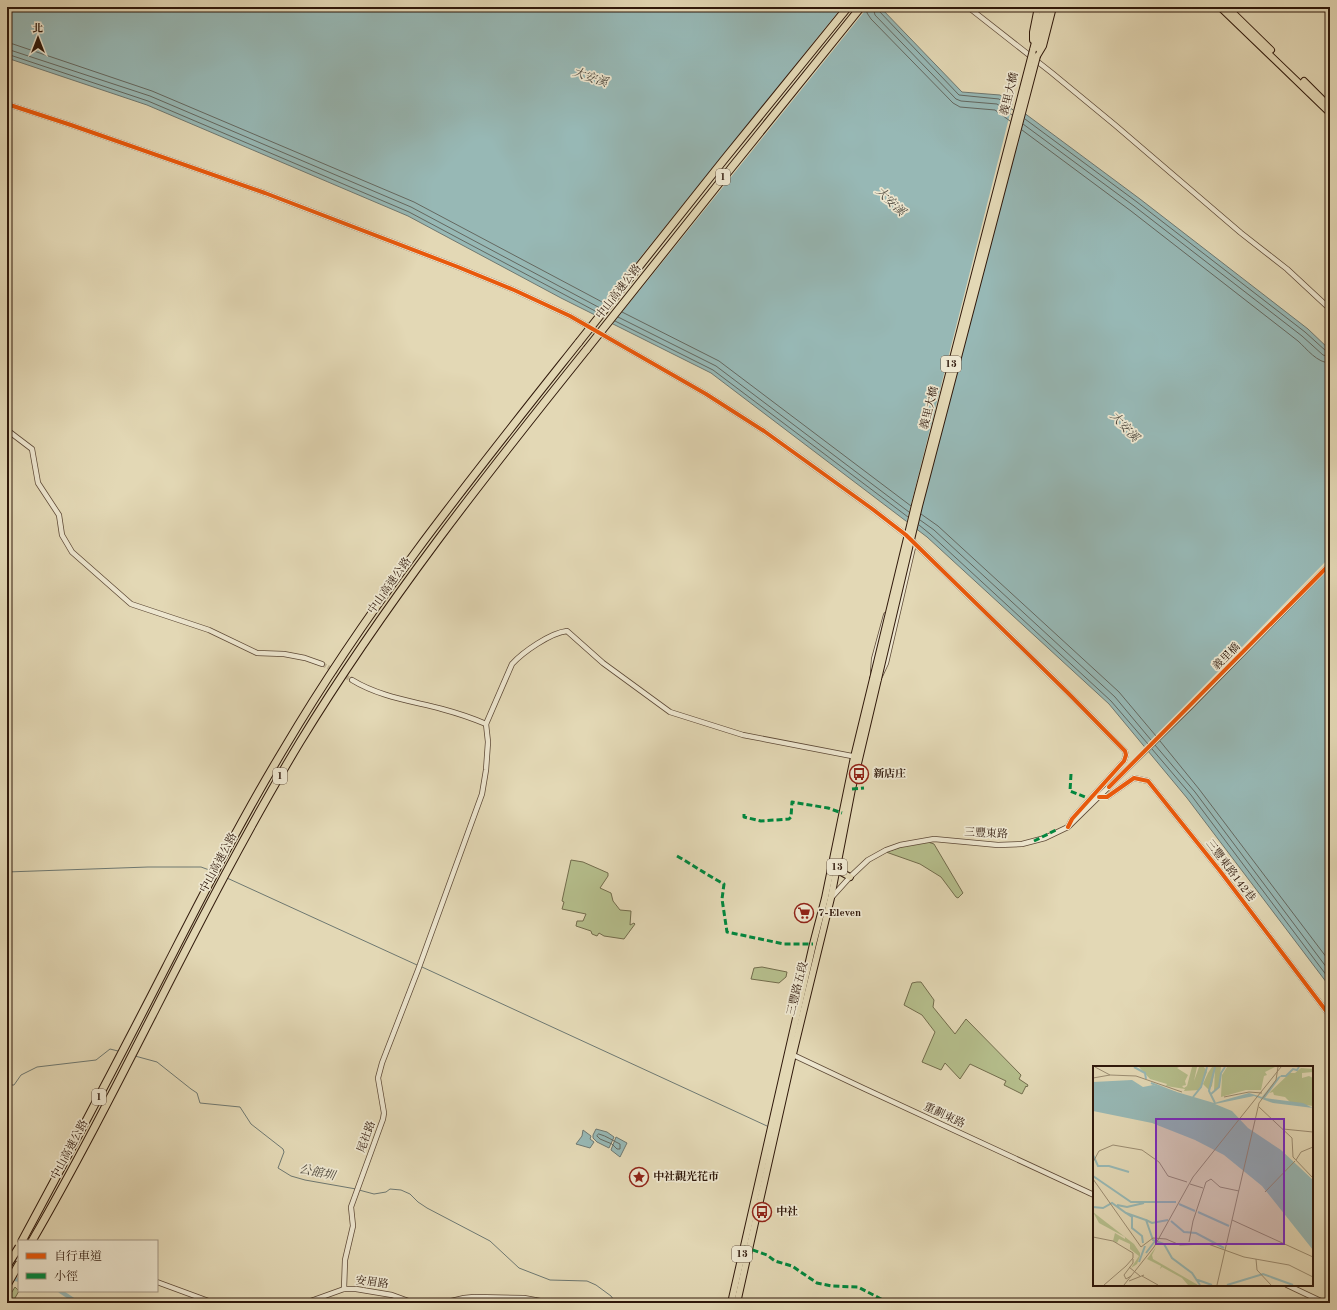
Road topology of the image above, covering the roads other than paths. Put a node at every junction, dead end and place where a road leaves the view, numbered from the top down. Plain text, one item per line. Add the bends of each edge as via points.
1 (848, 7) edge
2 (861, 7) edge
3 (968, 7) edge
4 (1038, 7) edge
5 (1044, 7) edge
6 (1048, 7) edge
7 (1053, 7) edge
8 (1220, 7) edge
9 (1227, 7) edge
10 (1033, 50) junction
11 (1037, 56) junction
12 (7, 104) edge
13 (1326, 104) edge
14 (1330, 113) edge
15 (1330, 309) edge
16 (7, 430) edge
17 (906, 536) junction
18 (914, 543) junction
19 (1330, 564) edge
20 (322, 664) tunnel mouth
21 (876, 679) junction
22 (352, 680) tunnel mouth
23 (486, 724) junction
24 (856, 757) junction
25 (1135, 761) joint
26 (1100, 797) junction
27 (1068, 827) junction
28 (838, 866) junction
29 (850, 876) junction
30 (828, 898) junction
31 (1330, 1016) edge
32 (790, 1053) junction
33 (1093, 1195) edge
34 (23, 1240) edge
35 (33, 1240) edge
36 (18, 1249) edge
37 (7, 1256) edge
38 (18, 1259) edge
39 (7, 1266) edge
40 (18, 1266) edge
41 (158, 1282) edge
42 (7, 1285) edge
43 (1288, 1286) edge
44 (344, 1289) junction
45 (214, 1303) edge
46 (305, 1303) edge
47 (414, 1303) edge
48 (443, 1303) edge
49 (551, 1303) edge
50 (731, 1303) edge
51 (737, 1303) edge
52 (1325, 1303) edge

1 - 34 highway, 中山高速公路 / 1, bridge via 460,492 365,621 284,747 200,899 80,1134
2 - 35 highway, 中山高速公路 / 1, bridge via 462,506 340,678 273,788 222,880 94,1129
3 - 15 street via 1115,125 1287,269
4 - 10 main road via 1033,32
5 - 10 main road, 13
6 - 11 main road, 13
7 - 11 main road via 1043,46
8 - 13 main road
9 - 13 main road
10 - 21 main road, 義里大橋 / 13, bridge via 915,505
11 - 21 main road, 義里大橋 / 13, bridge
12 - 17 street via 265,193 458,267 570,316 700,390 764,431
13 - 14 main road
16 - 20 street via 32,449 38,483 59,515 61,531 72,552 124,599 131,604 209,630 257,653 284,654
17 - 18 street
17 - 21 street via 874,659
18 - 21 street via 884,671
18 - 27 street via 1125,751 1124,762 1072,819
19 - 25 street, 義里橋
21 - 24 main road, 三豐路五段 / 13
22 - 23 street via 381,694 444,709
23 - 24 street via 512,664 527,649 567,631 603,663 670,712 743,735
23 - 44 street, 尾社路 via 488,742 482,794 379,1074 384,1114 351,1207 353,1226 345,1260
24 - 28 main road, 三豐路五段 / 13
24 - 30 main road, 三豐路五段 / 13
25 - 26 street, 三豐東路
26 - 27 street, 三豐東路
26 - 31 street, 三豐東路142巷 via 1107,797 1134,778 1148,781 1216,865
27 - 29 street, 三豐東路 via 1045,838 1022,844 998,845 934,840 913,842 886,850 868,860
28 - 29 main road via 841,872
28 - 30 main road, 三豐路五段 / 13
29 - 30 street, 三豐東路
30 - 32 main road, 三豐路五段 / 13 via 813,944
32 - 33 street, 重劃東路
32 - 50 main road, 三豐路五段 / 13
32 - 51 main road, 三豐路五段 / 13
36 - 39 highway, bridge
37 - 38 street
40 - 42 highway
41 - 45 street
43 - 52 street
44 - 46 street, 安眉路
44 - 47 street, 安眉路 via 392,1295
48 - 49 street via 474,1297 524,1298

